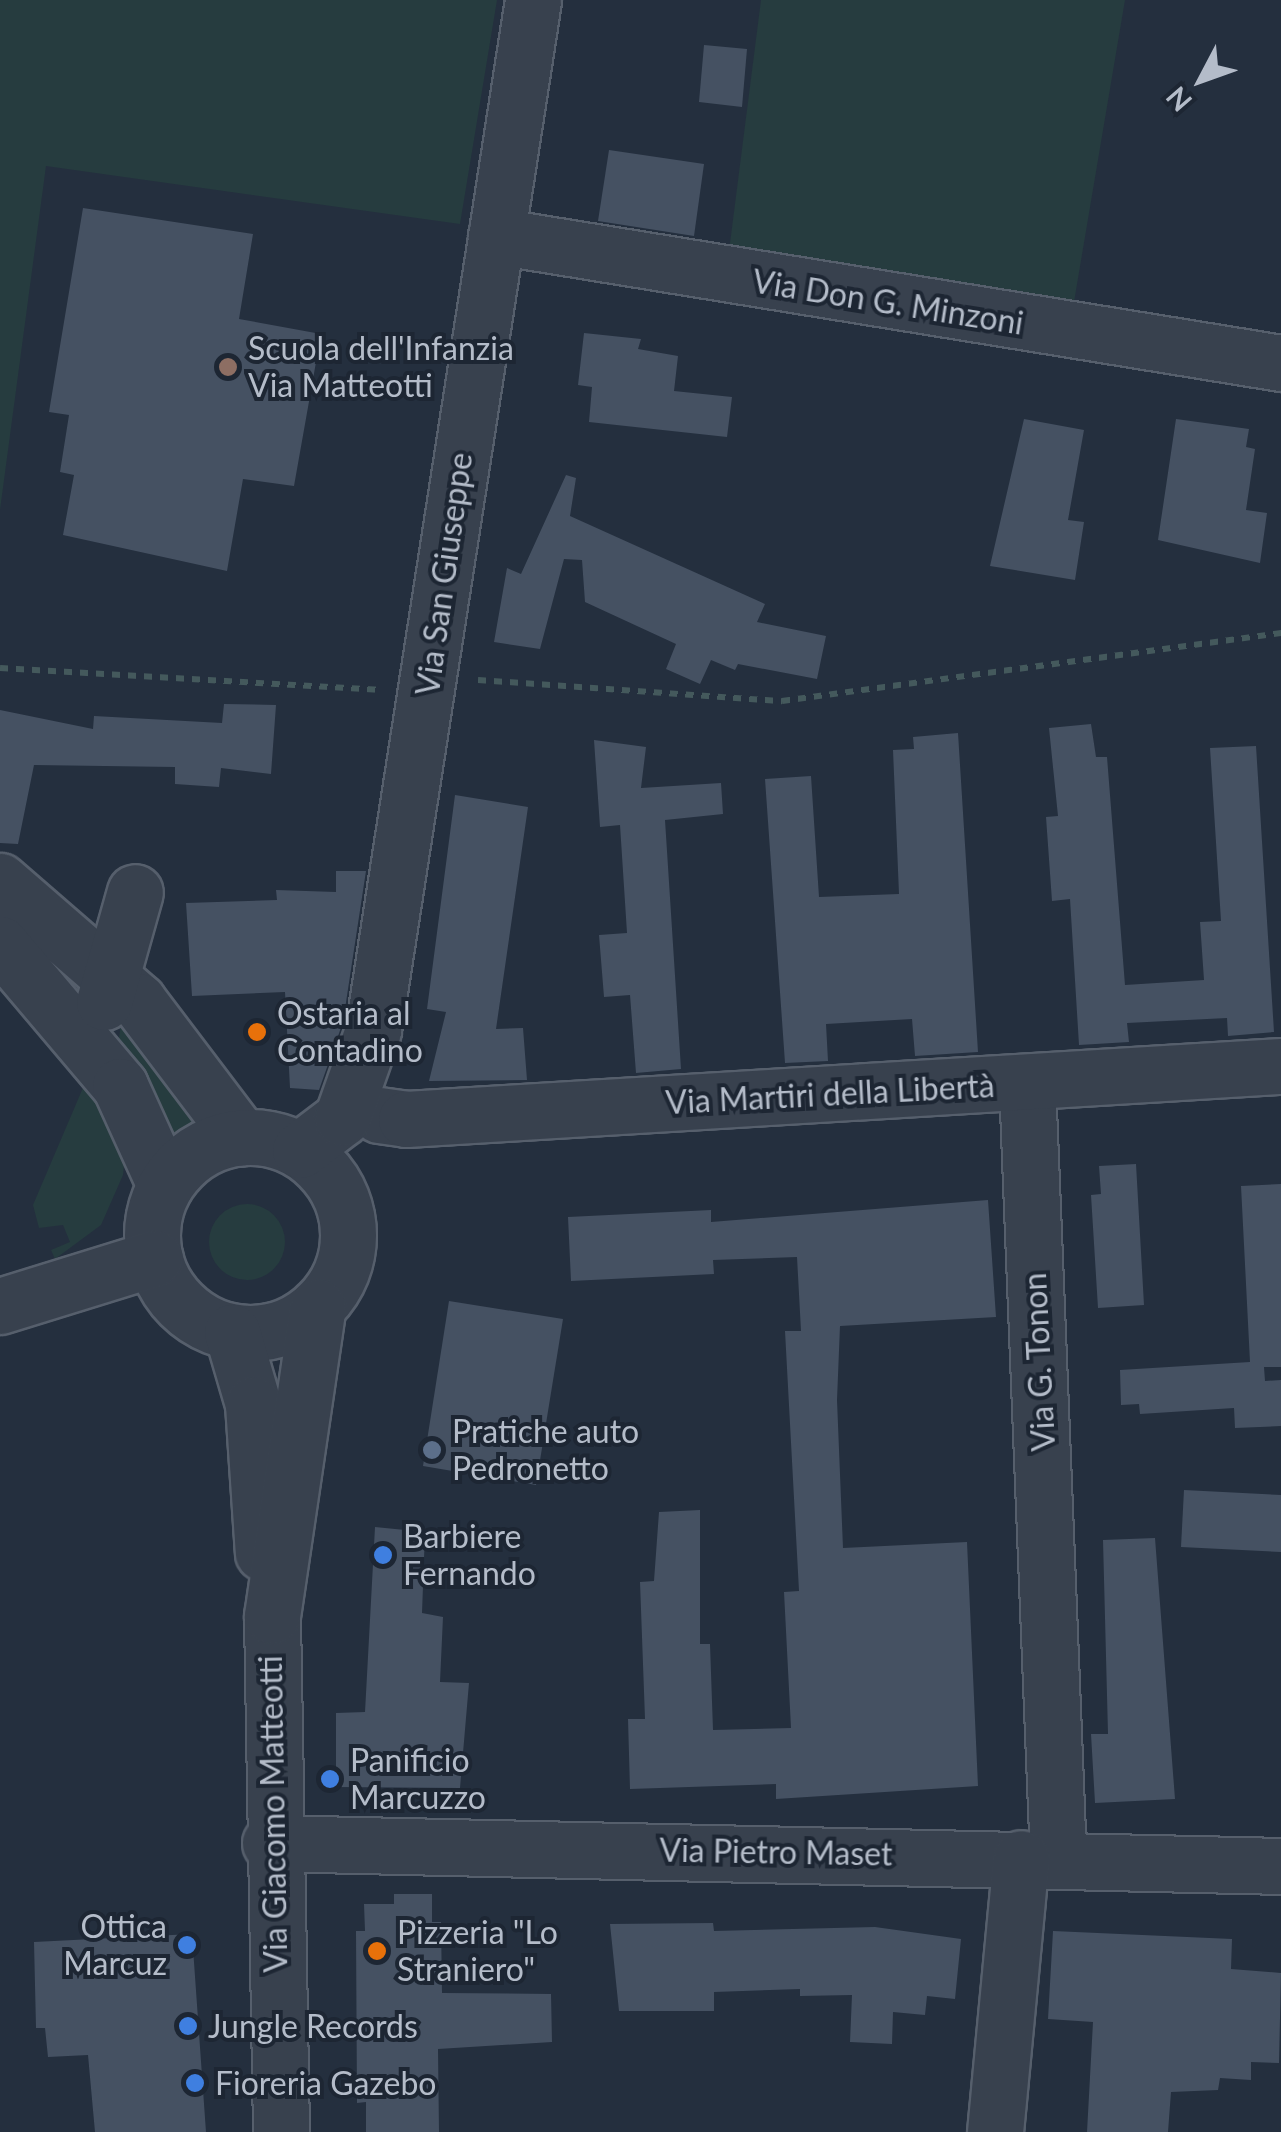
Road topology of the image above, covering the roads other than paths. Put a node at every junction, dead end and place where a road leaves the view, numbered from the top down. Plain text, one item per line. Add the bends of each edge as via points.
1 (533, 0) edge
2 (496, 236) junction
3 (1281, 363) edge
4 (0, 881) edge
5 (135, 892) dead end
6 (0, 944) edge
7 (114, 975) junction
8 (374, 1030) junction
9 (95, 1054) junction
10 (1281, 1066) edge
11 (1027, 1083) junction
12 (379, 1115) junction
13 (241, 1137) junction
14 (300, 1150) junction
15 (165, 1185) junction
16 (348, 1227) junction
17 (155, 1258) junction
18 (0, 1306) edge
19 (318, 1306) junction
20 (232, 1332) junction
21 (278, 1446) junction
22 (270, 1843) junction
23 (1040, 1858) junction
24 (1281, 1866) edge
25 (281, 2132) edge
26 (995, 2132) edge

1 - 2 street, Via San Giuseppe
2 - 3 street, Via Don G. Minzoni
2 - 8 street, Via San Giuseppe
4 - 7 street
5 - 7 street
6 - 9 street
7 - 9 street
7 - 13 street
8 - 12 street, Via San Giuseppe
8 - 14 street, Via San Giuseppe via 342,1118
9 - 15 street via 142,1126
10 - 11 street, Via Martiri della Libertà
11 - 12 street, Via Martiri della Libertà via 406,1120
11 - 23 street, Via G. Tonon via 1051,1641
12 - 16 street, Via San Giuseppe
13 - 14 street
13 - 15 street via 201,1150
14 - 16 street via 336,1187
15 - 17 street via 152,1232
16 - 19 street via 343,1267
17 - 18 street
17 - 20 street via 188,1312
19 - 20 street via 284,1327
19 - 21 street, Via Giacomo Matteotti
20 - 21 street
21 - 22 street, Via Giacomo Matteotti
22 - 23 street, Via Pietro Maset
22 - 25 street, Via Giacomo Matteotti
23 - 24 street, Via Pietro Maset
23 - 26 street

